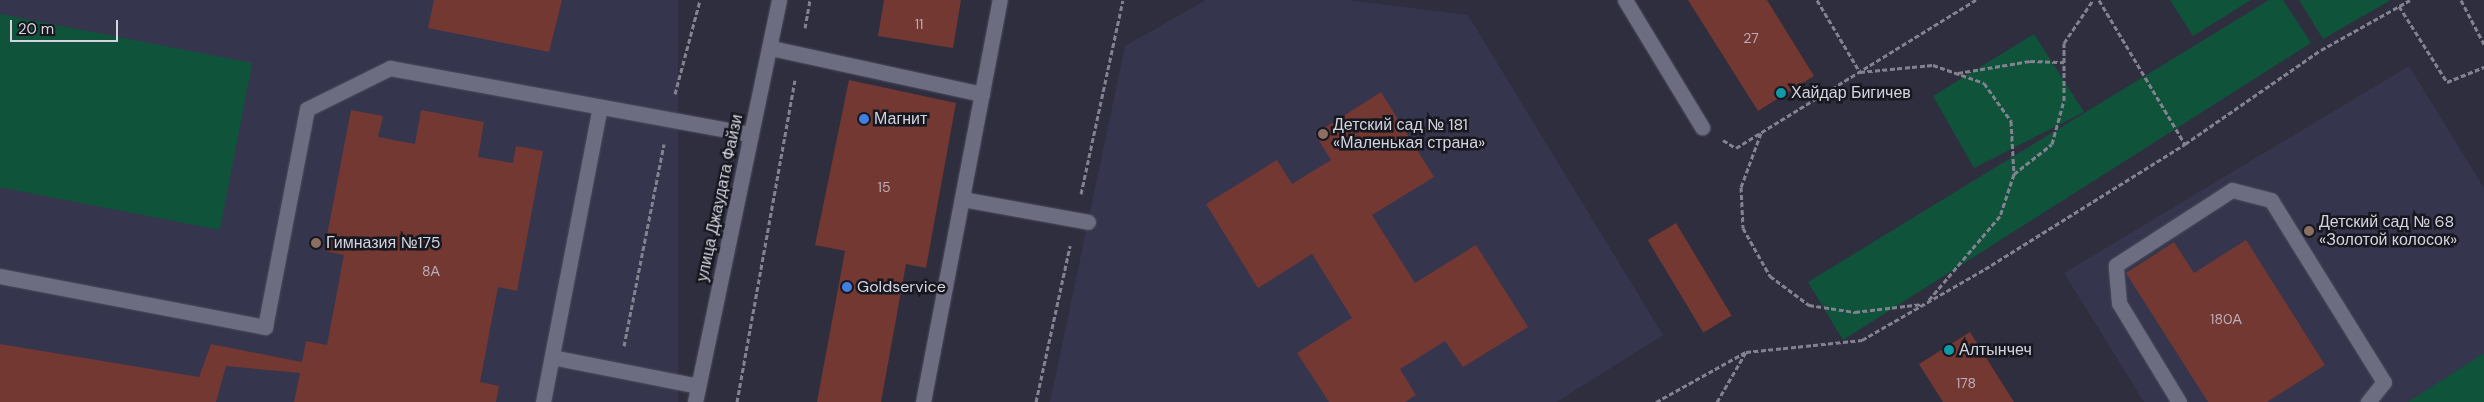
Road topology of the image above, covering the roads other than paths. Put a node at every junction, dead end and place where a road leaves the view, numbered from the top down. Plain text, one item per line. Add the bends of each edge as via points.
1 (779, 0) edge
2 (1000, 0) edge
3 (1625, 0) edge
4 (771, 48) junction
5 (982, 94) junction
6 (600, 106) junction
7 (1702, 127) road end
8 (751, 134) junction
9 (962, 199) junction
10 (1088, 222) dead end
11 (0, 276) edge
12 (552, 357) junction
13 (698, 386) junction
14 (543, 402) edge
15 (695, 402) edge
16 (923, 402) edge
17 (2179, 402) edge
18 (2368, 402) edge

1 - 4 street, улица Джаудата Файзи
2 - 5 street
3 - 7 street
4 - 5 street
4 - 8 street, улица Джаудата Файзи
5 - 9 street
6 - 8 street
6 - 11 street via 390,68 307,109 266,326
6 - 12 street
8 - 13 street, улица Джаудата Файзи
9 - 10 street
9 - 16 street
12 - 13 street
12 - 14 street
13 - 15 street, улица Джаудата Файзи
17 - 18 street via 2118,303 2116,264 2232,190 2271,200 2384,382

